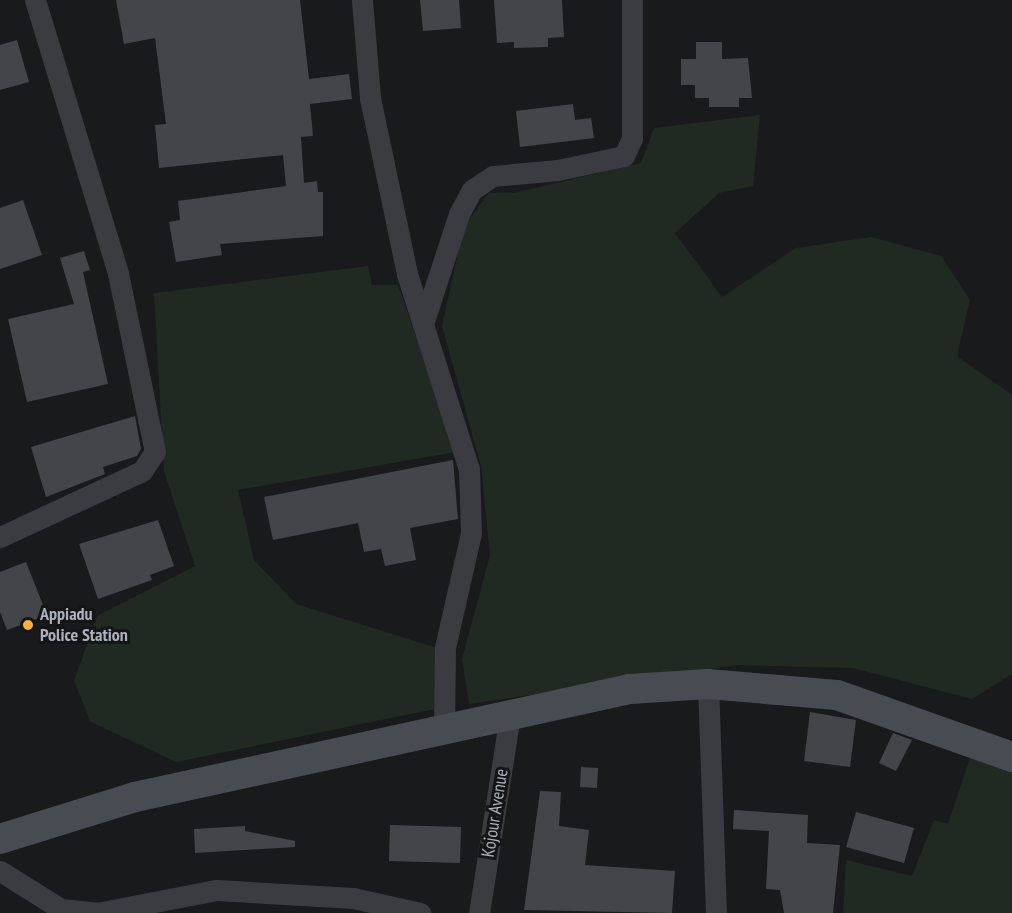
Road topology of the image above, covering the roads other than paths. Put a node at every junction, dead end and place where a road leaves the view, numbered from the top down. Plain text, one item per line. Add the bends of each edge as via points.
1 (35, 0) edge
2 (362, 0) edge
3 (632, 0) edge
4 (423, 324) junction
5 (0, 537) edge
6 (708, 684) junction
7 (510, 714) junction
8 (444, 727) junction
9 (1012, 757) edge
10 (0, 839) edge
11 (0, 871) edge
12 (97, 913) edge
13 (420, 913) edge
14 (479, 913) edge
15 (716, 913) edge

1 - 5 street via 118,273 155,452 142,471
2 - 4 street via 372,108
3 - 4 street via 632,138 624,156 558,170 493,176 472,190 459,214
4 - 8 street via 469,469 471,532 445,647
6 - 7 street via 630,689
6 - 9 street via 837,694
6 - 15 street
7 - 8 street
7 - 14 street, Kojour Avenue
8 - 10 street via 135,797
11 - 12 street via 62,909
12 - 13 street via 218,890 353,898

